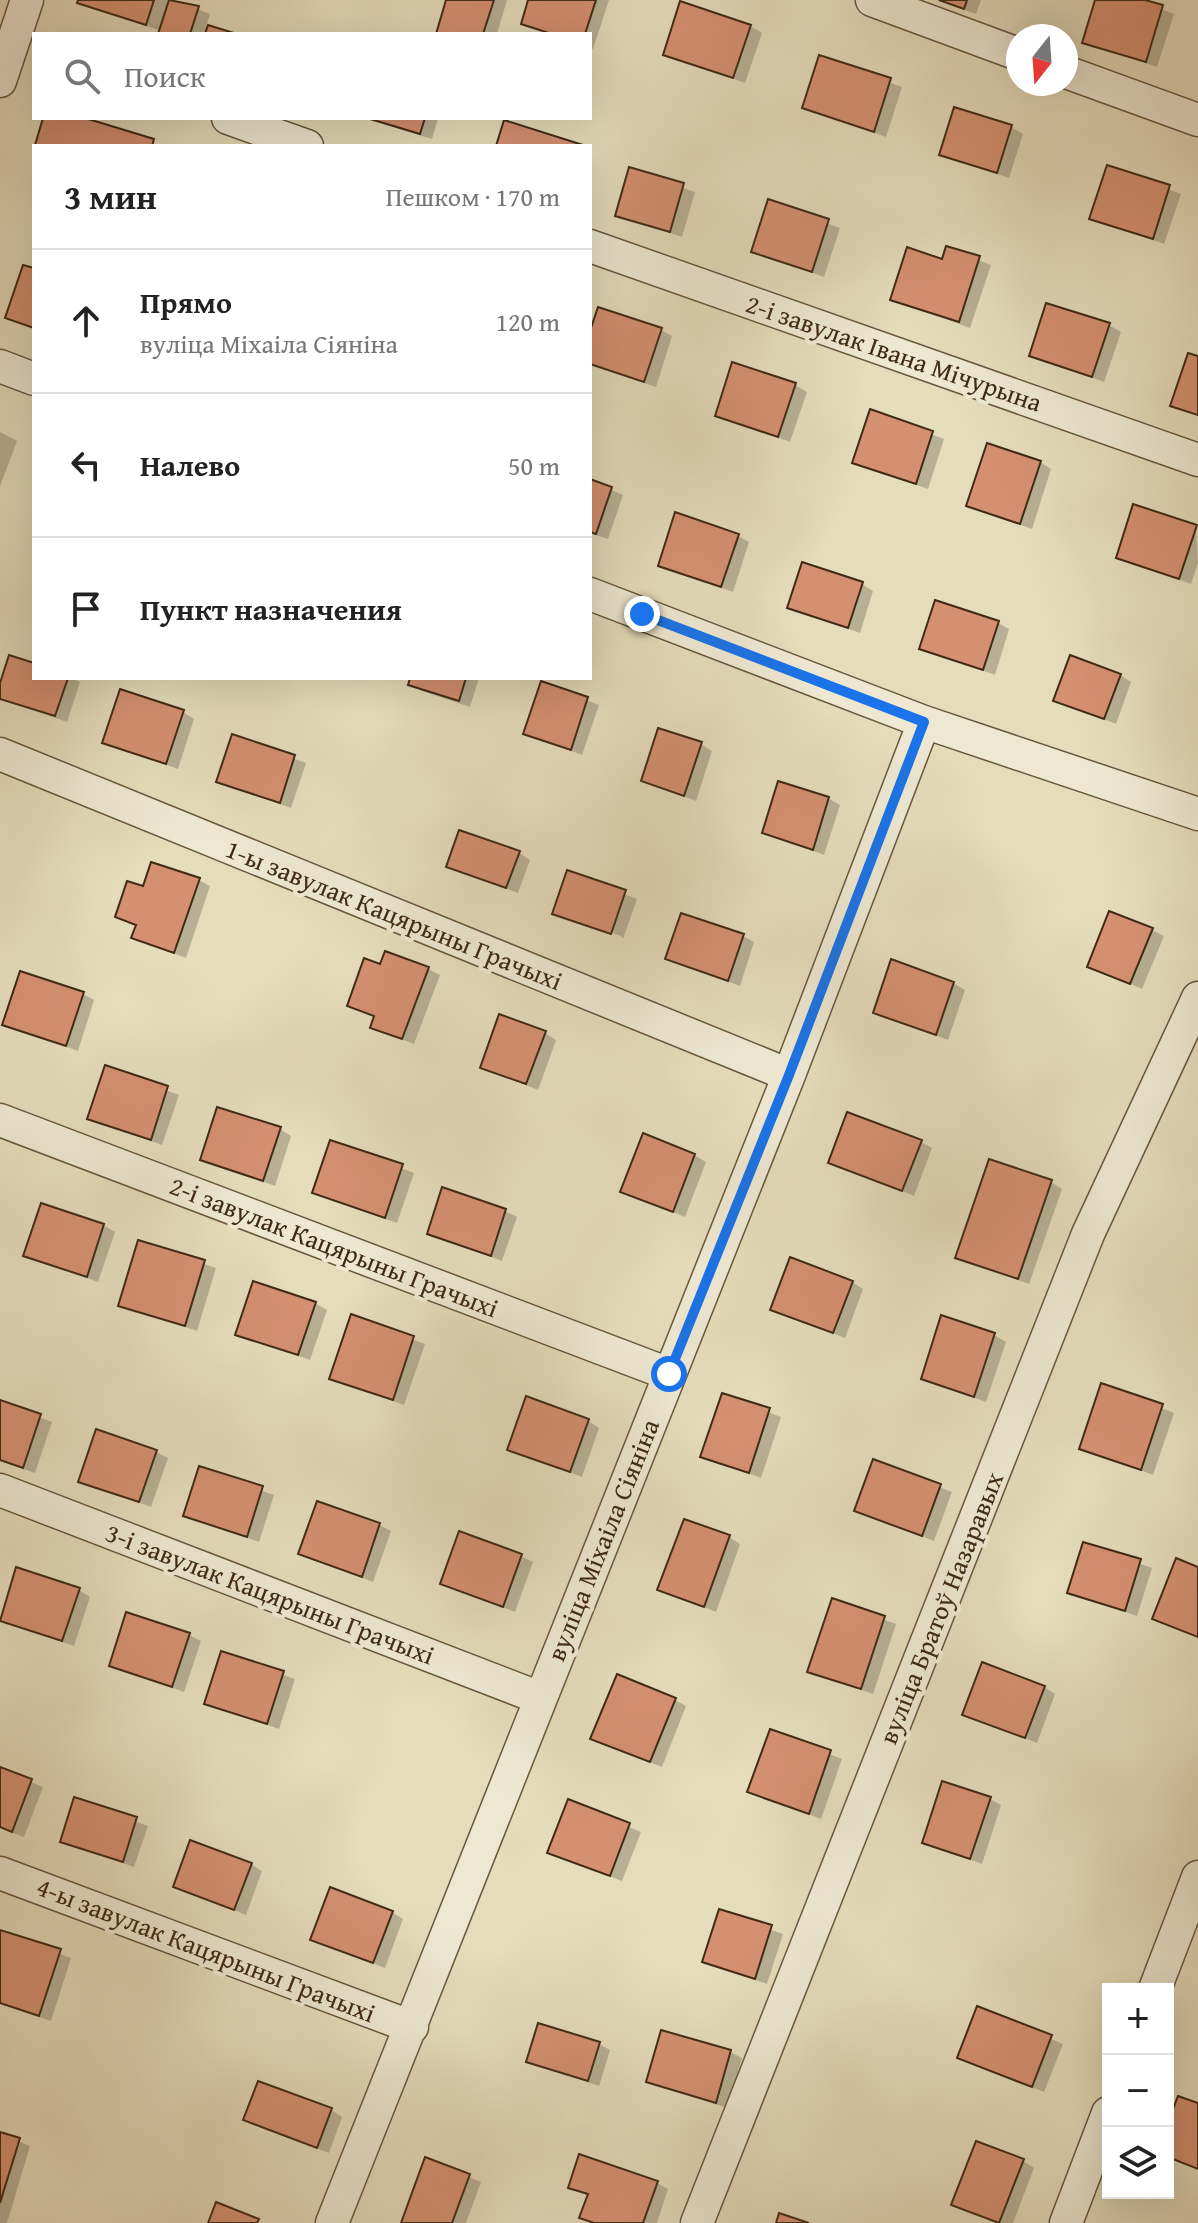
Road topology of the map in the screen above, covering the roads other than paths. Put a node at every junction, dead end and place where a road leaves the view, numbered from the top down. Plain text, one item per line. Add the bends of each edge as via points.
1 (27, 0) edge
2 (872, 0) edge
3 (16, 43) edge
4 (1006, 50) edge
5 (1078, 76) edge
6 (0, 81) edge
7 (234, 120) edge
8 (1198, 120) edge
9 (301, 144) edge
10 (592, 247) edge
11 (0, 366) edge
12 (32, 378) edge
13 (1198, 460) edge
14 (592, 595) edge
15 (924, 722) junction
16 (0, 754) edge
17 (1198, 814) edge
18 (1198, 998) edge
19 (789, 1075) junction
20 (0, 1120) edge
21 (669, 1374) junction
22 (0, 1490) edge
23 (540, 1698) junction
24 (0, 1873) edge
25 (1198, 1877) edge
26 (1157, 1983) edge
27 (412, 2027) junction
28 (1103, 2127) edge
29 (332, 2223) edge
30 (697, 2223) edge
31 (1066, 2223) edge

1 - 3 street
2 - 4 street
3 - 6 street
5 - 8 street
7 - 9 street
10 - 13 street, 2-і завулак Івана Мічурына
11 - 12 street
14 - 15 street
15 - 17 street
15 - 19 street, вуліца Міхаіла Сіяніна
16 - 19 street, 1-ы завулак Кацярыны Грачыхі
18 - 30 street, вуліца Братоў Назаравых via 1088,1234
19 - 21 street, вуліца Міхаіла Сіяніна
20 - 21 street, 2-і завулак Кацярыны Грачыхі
21 - 23 street, вуліца Міхаіла Сіяніна
22 - 23 street, 3-і завулак Кацярыны Грачыхі
23 - 27 street, вуліца Міхаіла Сіяніна
24 - 27 street, 4-ы завулак Кацярыны Грачыхі
25 - 26 street
27 - 29 street, вуліца Міхаіла Сіяніна
28 - 31 street

